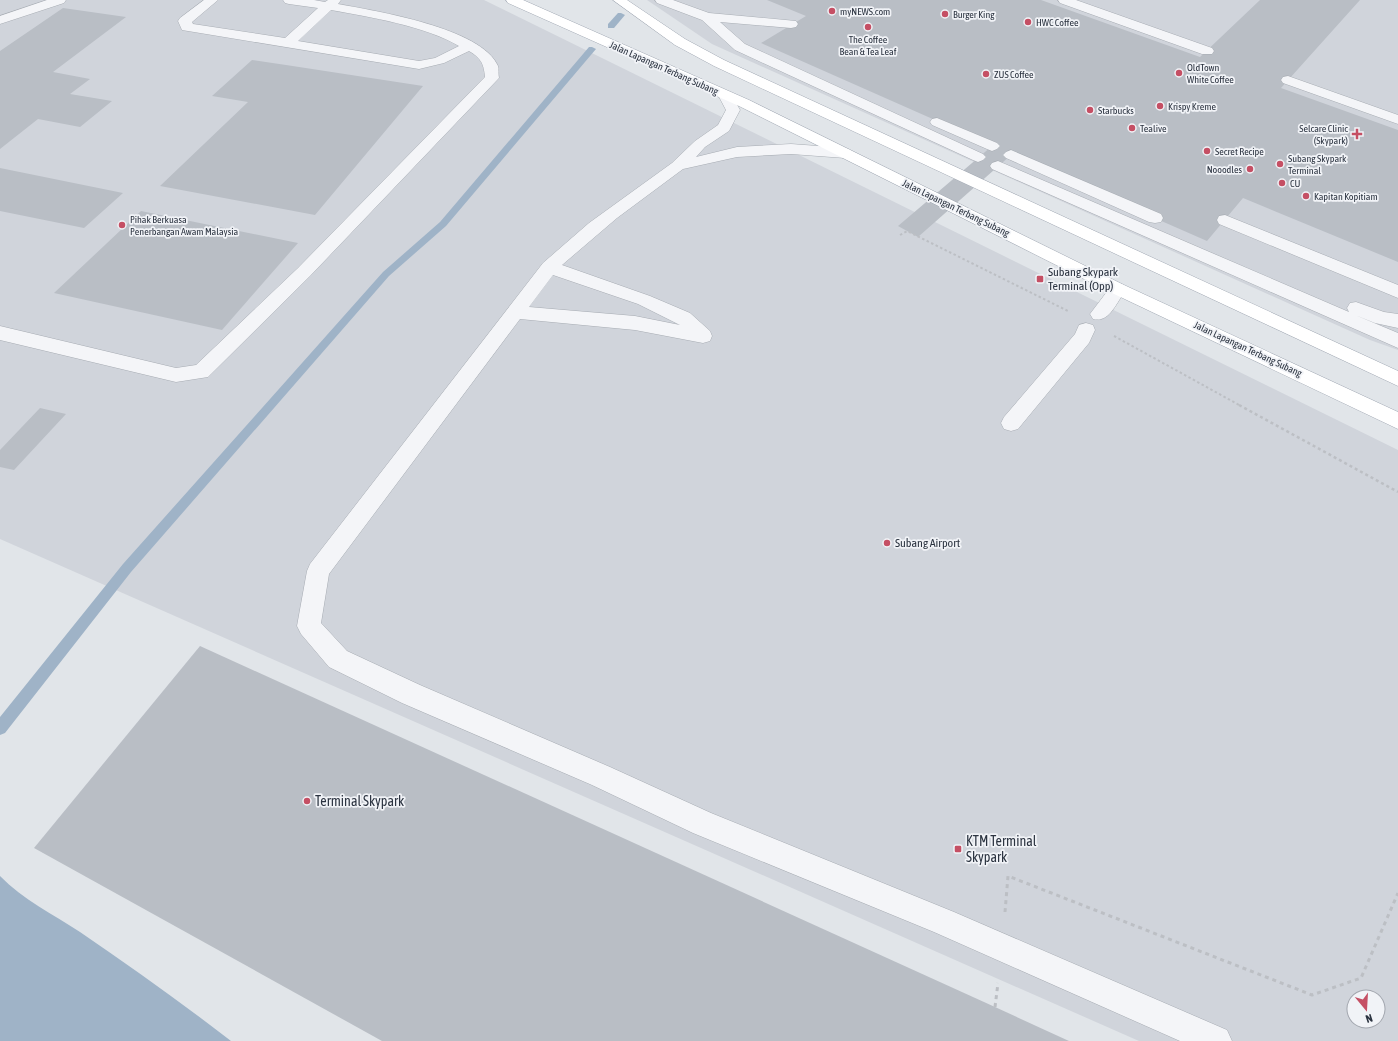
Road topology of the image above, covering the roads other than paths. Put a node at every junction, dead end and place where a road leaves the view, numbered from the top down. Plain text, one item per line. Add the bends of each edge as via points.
1 (60, 0) edge
2 (212, 0) edge
3 (289, 0) edge
4 (512, 0) edge
5 (619, 0) edge
6 (661, 0) edge
7 (1064, 0) edge
8 (332, 3) edge
9 (707, 17) junction
10 (0, 20) edge
11 (786, 28) dead end
12 (288, 43) junction
13 (469, 46) junction
14 (1207, 51) dead end
15 (1288, 80) dead end
16 (725, 95) junction
17 (897, 105) dead end
18 (926, 117) dead end
19 (1398, 120) edge
20 (992, 146) dead end
21 (845, 153) junction
22 (1011, 154) dead end
23 (978, 157) dead end
24 (678, 166) junction
25 (998, 166) dead end
26 (1225, 220) dead end
27 (549, 267) junction
28 (1118, 289) junction
29 (1398, 292) edge
30 (515, 312) junction
31 (1099, 314) dead end
32 (1398, 321) edge
33 (1086, 330) dead end
34 (0, 333) edge
35 (1398, 341) edge
36 (1398, 379) edge
37 (1318, 382) junction
38 (1398, 421) edge
39 (1011, 423) dead end
40 (1398, 430) edge
41 (1216, 1041) edge

1 - 10 lane
2 - 12 lane via 185,21 188,27
3 - 8 lane
4 - 16 main road, Jalan Lapangan Terbang Subang
5 - 36 main road via 680,42 719,63
6 - 9 lane
7 - 14 lane
8 - 12 lane
8 - 13 lane via 407,22
9 - 11 lane
9 - 17 lane via 752,42
9 - 23 lane via 740,47
12 - 13 lane via 419,65 446,59
13 - 34 lane via 491,66 492,78 304,272 201,372 176,375
15 - 19 lane
16 - 21 main road, Jalan Lapangan Terbang Subang
16 - 24 lane via 733,110 724,128 700,144
18 - 20 lane
21 - 24 lane via 791,149 737,152
21 - 28 main road, Jalan Lapangan Terbang Subang
22 - 32 lane via 1370,314
24 - 27 lane via 610,214 572,244
25 - 35 lane
26 - 29 lane
27 - 30 lane
27 - 30 lane via 644,300 684,318 704,336 635,323
28 - 31 lane
28 - 37 main road, Jalan Lapangan Terbang Subang
30 - 41 lane via 318,571 309,626 338,659 703,824 944,922
33 - 39 lane
37 - 38 main road, Jalan Lapangan Terbang Subang
37 - 40 main road

